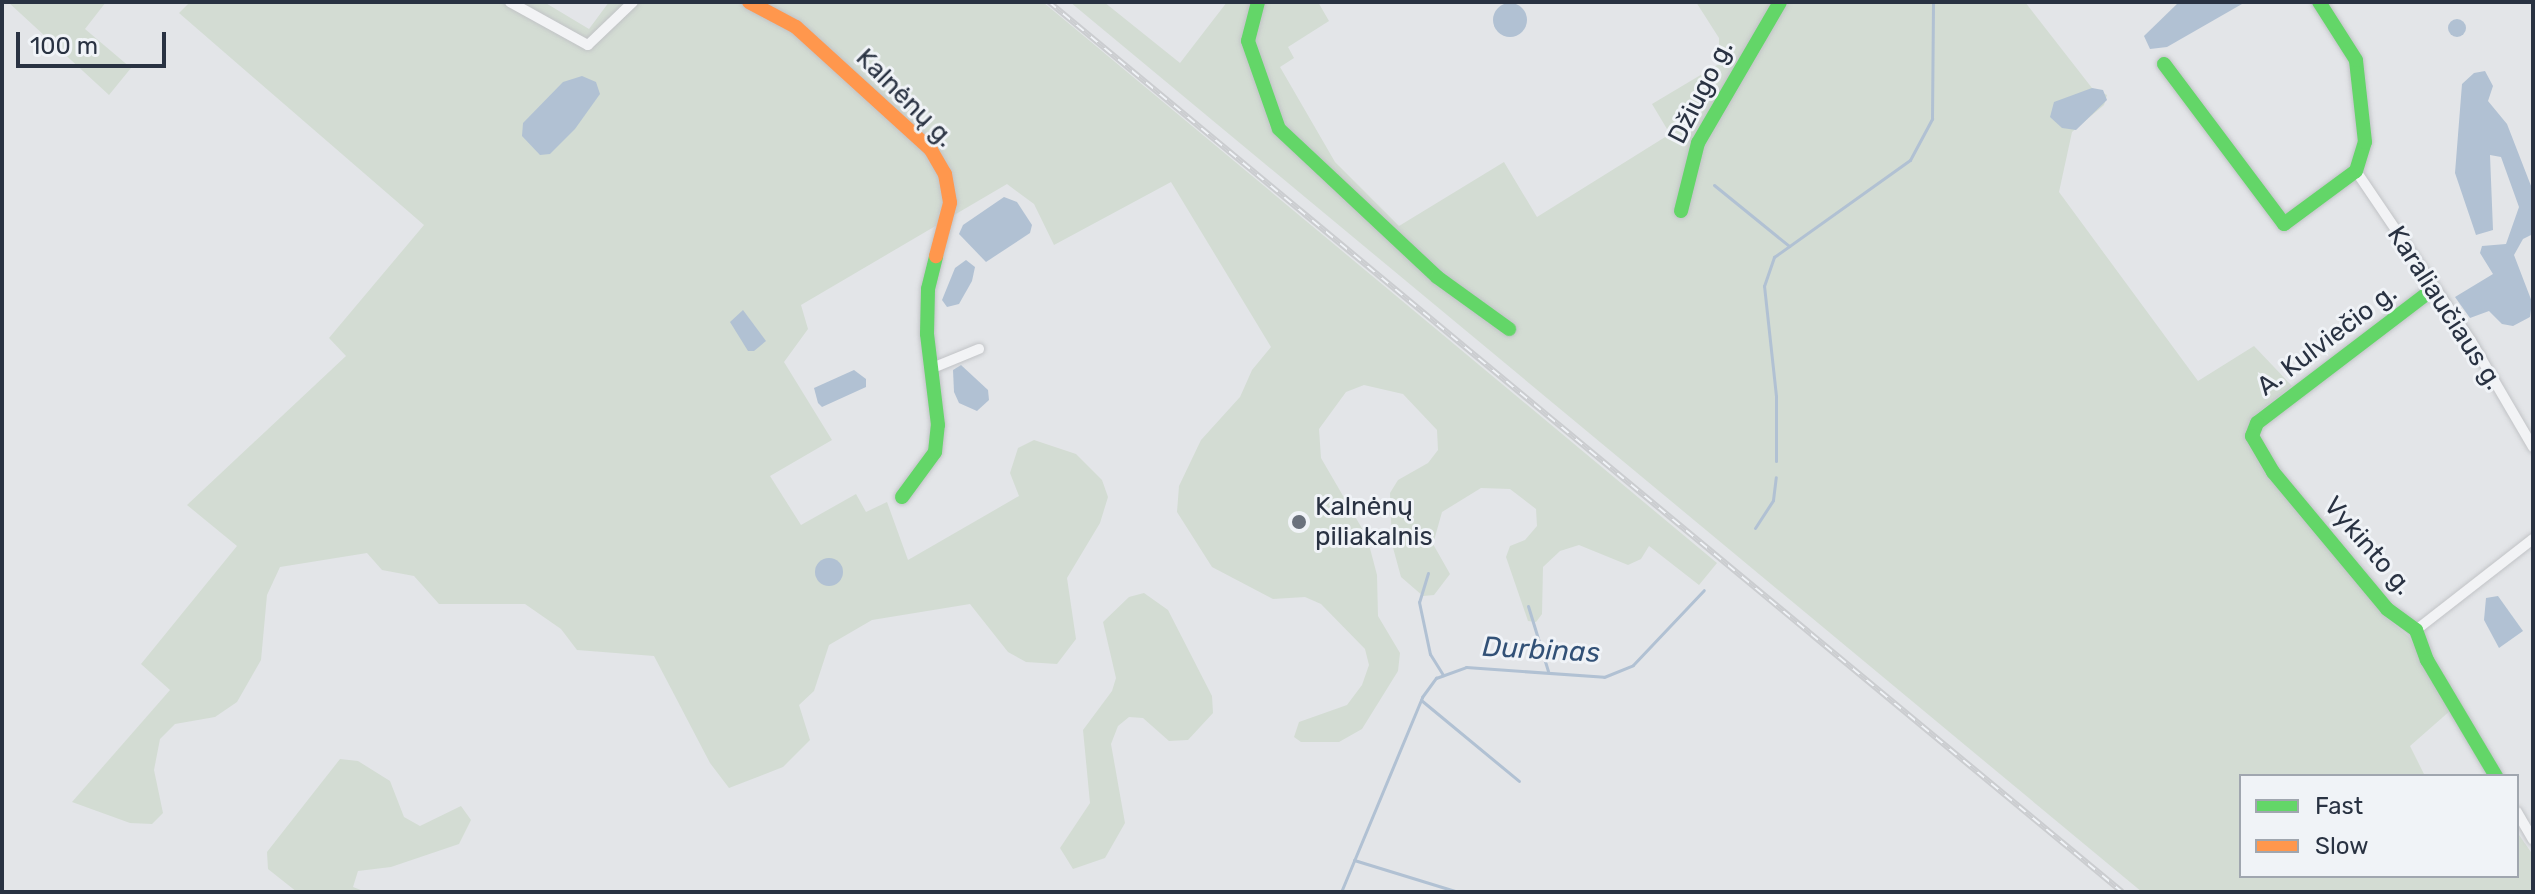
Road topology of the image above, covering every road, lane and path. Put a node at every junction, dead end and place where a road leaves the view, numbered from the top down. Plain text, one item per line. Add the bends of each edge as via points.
1 (510, 2) edge
2 (633, 2) edge
3 (749, 2) edge
4 (1258, 2) edge
5 (1780, 2) edge
6 (2319, 2) edge
7 (2164, 64) dead end
8 (2356, 171) junction
9 (1681, 211) dead end
10 (2433, 289) junction
11 (1509, 329) dead end
12 (979, 349) dead end
13 (930, 369) junction
14 (2252, 431) joint
15 (2533, 447) edge
16 (902, 497) dead end
17 (2533, 539) edge
18 (2416, 630) junction
19 (2495, 774) edge
20 (2519, 816) edge
21 (2533, 840) edge

1 - 2 street via 588,45
3 - 13 street, Kalnėnų g. via 796,27 924,143 945,174 950,203 928,289
4 - 11 street via 1248,41 1279,129 1426,268
5 - 9 street, Džiugo g. via 1698,143
6 - 8 street via 2349,45 2361,82 2365,142
7 - 8 street via 2284,224
8 - 10 street, Karaliaučiaus g.
10 - 14 street, A. Kulviečio g.
10 - 15 street, Karaliaučiaus g. via 2471,341
12 - 13 street
13 - 16 street, Kalnėnų g. via 938,425 935,452
14 - 18 street, Vykinto g. via 2273,472 2387,609
17 - 18 street
18 - 19 street, Vykinto g. via 2427,660
20 - 21 street

